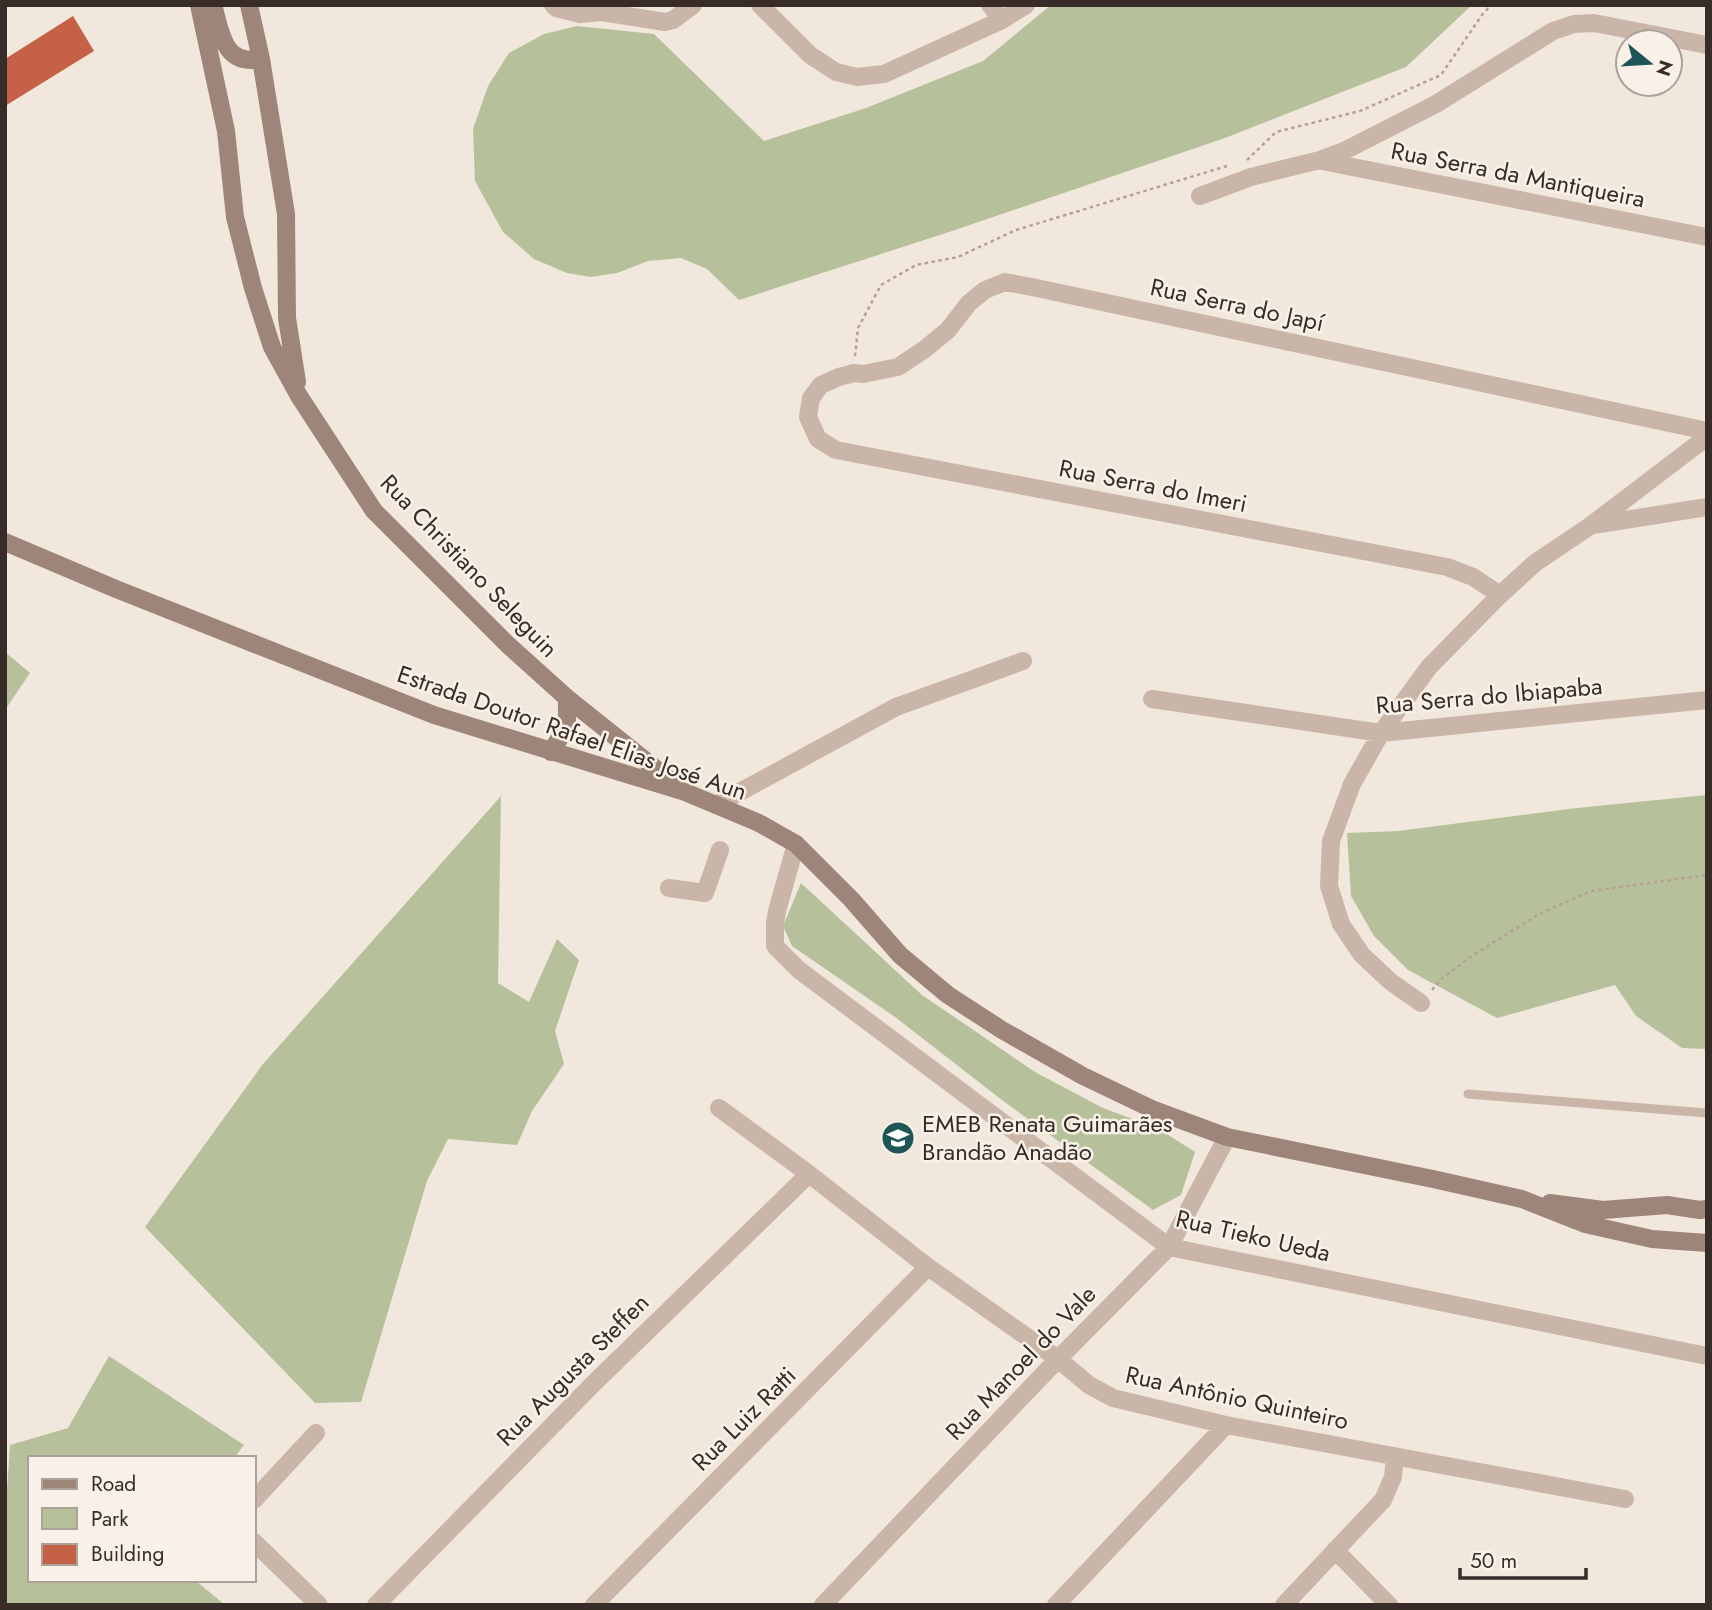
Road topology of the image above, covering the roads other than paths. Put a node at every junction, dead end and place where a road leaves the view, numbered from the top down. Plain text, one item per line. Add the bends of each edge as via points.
1 (199, 5) edge
2 (210, 5) edge
3 (249, 5) edge
4 (693, 5) edge
5 (760, 5) edge
6 (990, 5) edge
7 (1026, 5) edge
8 (554, 6) edge
9 (1002, 20) junction
10 (1707, 44) edge
11 (261, 58) junction
12 (1320, 160) junction
13 (1200, 197) dead end
14 (1707, 237) edge
15 (299, 396) junction
16 (808, 417) joint
17 (1707, 431) edge
18 (1707, 437) edge
19 (1707, 507) edge
20 (1590, 526) junction
21 (5, 542) edge
22 (1500, 595) junction
23 (1023, 661) dead end
24 (567, 698) junction
25 (1152, 699) dead end
26 (1707, 700) edge
27 (1381, 733) junction
28 (551, 752) junction
29 (685, 792) junction
30 (716, 805) junction
31 (796, 844) junction
32 (720, 850) dead end
33 (669, 888) dead end
34 (1421, 1003) road end
35 (1468, 1094) dead end
36 (719, 1108) dead end
37 (1707, 1113) edge
38 (1227, 1137) junction
39 (808, 1174) junction
40 (1522, 1199) junction
41 (1707, 1209) edge
42 (1707, 1243) edge
43 (1169, 1247) junction
44 (928, 1268) junction
45 (1707, 1356) edge
46 (1058, 1359) junction
47 (1226, 1425) junction
48 (316, 1433) dead end
49 (1395, 1456) junction
50 (256, 1498) edge
51 (1625, 1499) dead end
52 (256, 1544) edge
53 (1335, 1550) junction
54 (318, 1605) edge
55 (376, 1605) edge
56 (594, 1605) edge
57 (823, 1605) edge
58 (1056, 1605) edge
59 (1284, 1605) edge
60 (1389, 1605) edge

1 - 15 main road, Rua Christiano Seleguin via 226,131 235,217 253,288 272,347
2 - 11 main road via 223,43 248,61
3 - 11 main road
4 - 8 street via 665,22 602,12 580,14
5 - 9 street via 810,55 836,72 857,77 884,74
6 - 9 street
7 - 9 street
10 - 12 street via 1594,23 1574,24 1552,31 1436,104
11 - 15 main road via 286,214 287,317
12 - 13 street via 1251,177
12 - 14 street, Rua Serra da Mantiqueira
15 - 24 main road, Rua Christiano Seleguin via 374,511
16 - 17 street, Rua Serra do Japí via 811,398 821,386 854,373 898,367 948,330 985,290 1005,282
16 - 22 street, Rua Serra do Imeri via 818,439 836,450 1447,567
18 - 20 street
19 - 20 street
20 - 22 street
21 - 28 main road, Estrada Doutor Rafael Elias José Aun via 434,715
22 - 27 street via 1429,667
23 - 30 street via 896,707
24 - 28 main road via 567,726
24 - 29 main road, Rua Christiano Seleguin
25 - 27 street, Rua Serra do Ibiapaba
26 - 27 street, Rua Serra do Ibiapaba
27 - 34 street via 1352,784 1331,841 1329,886 1342,924 1362,955
28 - 29 main road, Estrada Doutor Rafael Elias José Aun
29 - 30 main road, Estrada Doutor Rafael Elias José Aun
30 - 31 main road, Estrada Doutor Rafael Elias José Aun
31 - 38 main road, Estrada Doutor Rafael Elias José Aun via 900,955 947,995 1083,1076 1154,1110
31 - 43 street, Rua Tieko Ueda via 777,911 775,946 799,970
32 - 33 street via 705,893
35 - 37 lane
36 - 39 street, Rua Antônio Quinteiro
38 - 40 main road, Estrada Doutor Rafael Elias José Aun
38 - 43 street, Rua Manoel do Vale
39 - 44 street, Rua Antônio Quinteiro
39 - 55 street, Rua Augusta Steffen
40 - 41 main road via 1603,1210 1667,1205
40 - 42 main road, Estrada Doutor Rafael Elias José Aun via 1585,1224 1652,1240
43 - 45 street, Rua Tieko Ueda
43 - 46 street, Rua Manoel do Vale
44 - 46 street, Rua Antônio Quinteiro
44 - 56 street, Rua Luiz Ratti
46 - 47 street, Rua Antônio Quinteiro via 1113,1398
46 - 57 street, Rua Manoel do Vale
47 - 49 street, Rua Antônio Quinteiro
47 - 58 street
48 - 50 street
49 - 51 street, Rua Antônio Quinteiro
49 - 53 street via 1393,1477 1383,1500
52 - 54 street
53 - 59 street
53 - 60 street

